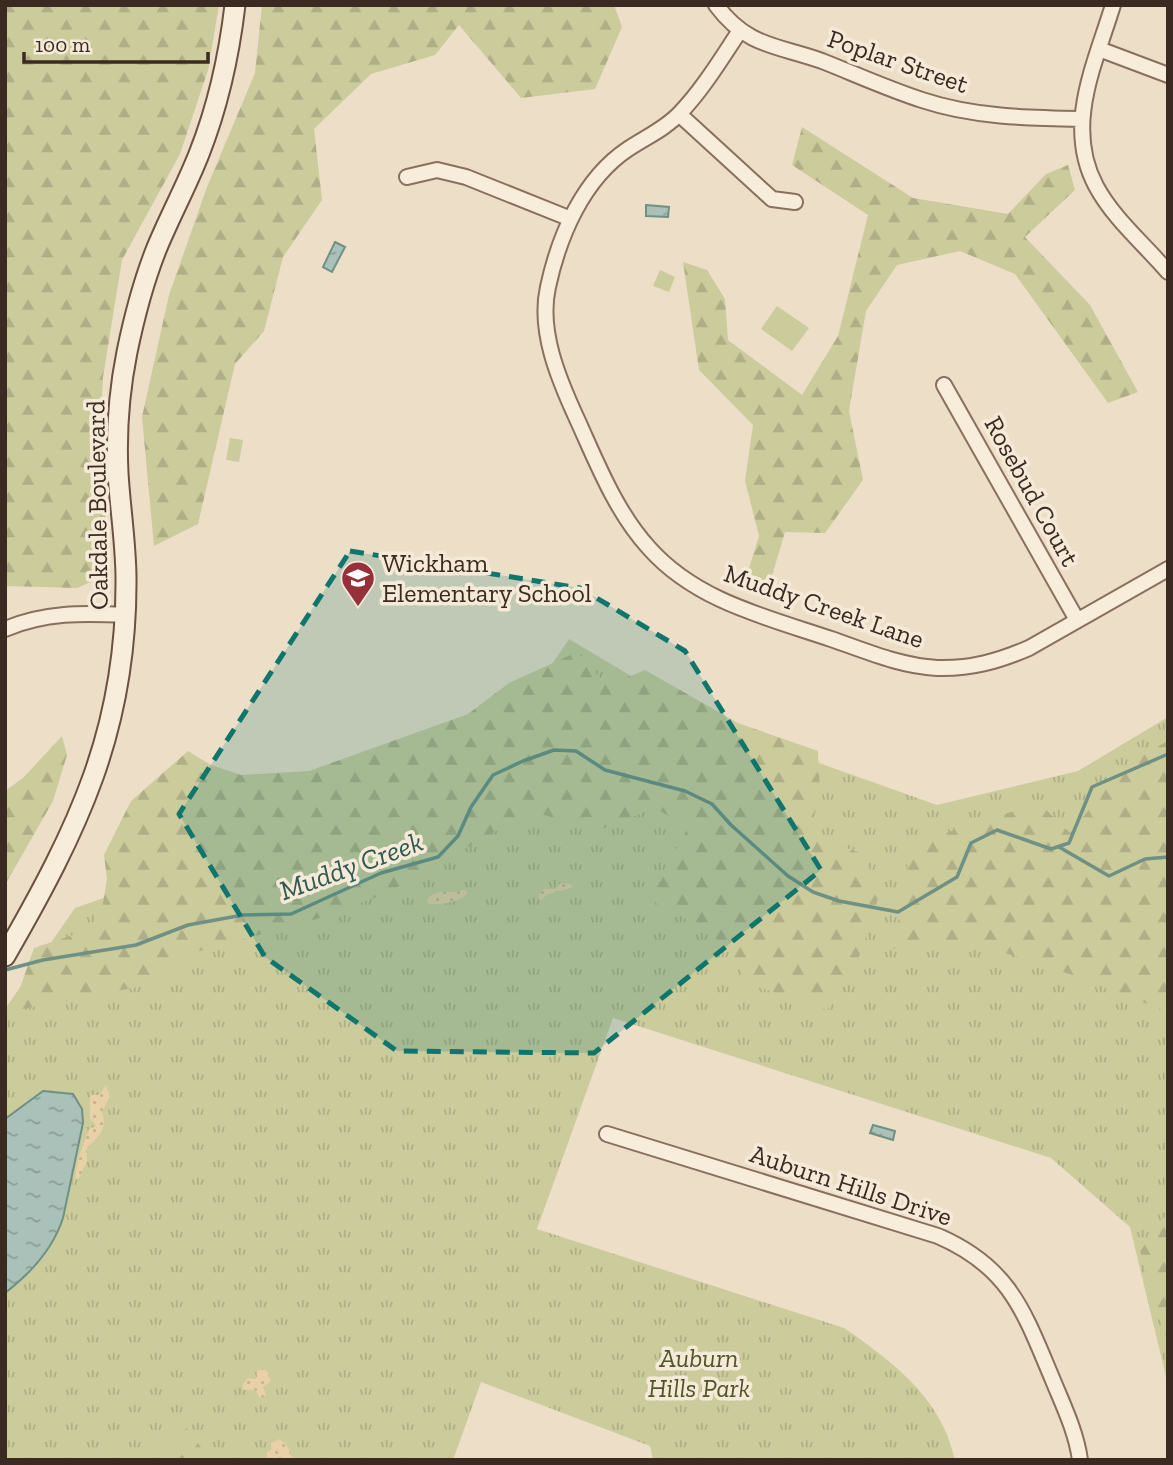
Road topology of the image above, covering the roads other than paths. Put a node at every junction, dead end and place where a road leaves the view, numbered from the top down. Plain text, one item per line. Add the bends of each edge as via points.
1 (235, 5) edge
2 (716, 5) edge
3 (1112, 5) edge
4 (739, 32) junction
5 (1099, 49) junction
6 (1168, 75) edge
7 (679, 114) junction
8 (1081, 119) junction
9 (407, 177) dead end
10 (795, 202) dead end
11 (571, 219) junction
12 (1168, 272) edge
13 (944, 385) dead end
14 (1168, 569) edge
15 (126, 615) junction
16 (1077, 620) junction
17 (5, 629) edge
18 (5, 956) edge
19 (607, 1133) dead end
20 (1080, 1460) edge

1 - 15 main road, Oakdale Boulevard via 217,103 146,277 126,354 118,433
2 - 4 street, Poplar Street
3 - 5 street
4 - 7 street, Muddy Creek Lane
4 - 8 street, Poplar Street via 934,104 989,115
5 - 6 street
5 - 8 street
7 - 10 street via 772,199
7 - 11 street, Muddy Creek Lane via 604,169
8 - 12 street via 1085,155 1095,185
9 - 11 street via 437,170 466,177
11 - 16 street, Muddy Creek Lane via 547,289 547,325 554,360 620,508 648,547 673,570 733,606 915,666 986,664 1029,648
13 - 16 street, Rosebud Court
14 - 16 street, Muddy Creek Lane
15 - 17 street via 66,613
15 - 18 main road, Oakdale Boulevard via 113,711 92,786 60,857
19 - 20 street, Auburn Hills Drive via 938,1236 966,1250 1002,1280 1023,1310 1073,1427

